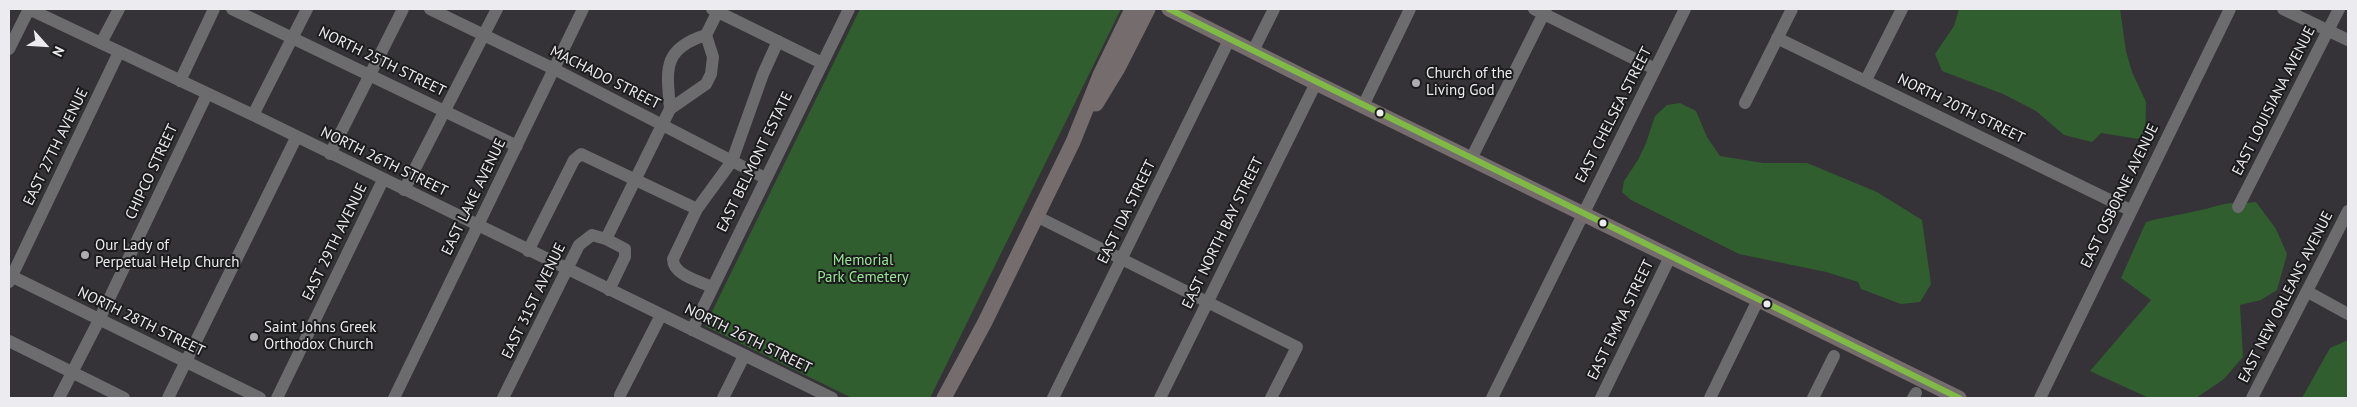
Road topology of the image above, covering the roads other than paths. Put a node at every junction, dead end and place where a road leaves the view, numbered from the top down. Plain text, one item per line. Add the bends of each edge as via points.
1 (29, 9) edge
2 (119, 9) edge
3 (214, 9) edge
4 (232, 9) edge
5 (307, 9) edge
6 (403, 9) edge
7 (430, 9) edge
8 (496, 9) edge
9 (583, 9) edge
10 (1132, 9) edge
11 (1148, 9) edge
12 (1169, 9) edge
13 (1274, 9) edge
14 (1410, 9) edge
15 (1685, 9) edge
16 (1792, 9) edge
17 (1902, 9) edge
18 (2230, 9) edge
19 (2283, 9) edge
20 (2339, 9) edge
21 (716, 10) edge
22 (845, 10) edge
23 (1542, 10) edge
24 (2328, 31) junction
25 (484, 34) junction
26 (706, 35) junction
27 (293, 36) junction
28 (1778, 38) junction
29 (1229, 40) junction
30 (2348, 40) edge
31 (778, 41) junction
32 (101, 43) junction
33 (9, 49) edge
34 (1253, 51) junction
35 (119, 52) junction
36 (822, 63) junction
37 (554, 69) junction
38 (1655, 69) junction
39 (371, 76) junction
40 (1866, 80) junction
41 (180, 81) junction
42 (1316, 83) junction
43 (207, 94) junction
44 (1745, 102) dead end
45 (1363, 106) junction
46 (670, 109) junction
47 (443, 110) junction
48 (253, 116) junction
49 (663, 126) junction
50 (296, 138) junction
51 (1073, 142) junction
52 (517, 146) junction
53 (330, 154) junction
54 (1471, 159) junction
55 (732, 161) junction
56 (765, 178) junction
57 (383, 180) junction
58 (636, 180) junction
59 (404, 190) junction
60 (2238, 207) dead end
61 (697, 209) junction
62 (2130, 210) junction
63 (2348, 211) edge
64 (1582, 214) junction
65 (1036, 216) junction
66 (478, 226) junction
67 (606, 239) junction
68 (528, 250) junction
69 (1670, 257) junction
70 (1122, 259) junction
71 (567, 269) junction
72 (10, 278) edge
73 (712, 287) junction
74 (609, 290) junction
75 (2308, 292) junction
76 (1758, 300) junction
77 (1207, 302) junction
78 (2348, 314) edge
79 (661, 315) junction
80 (99, 320) junction
81 (692, 330) junction
82 (9, 341) edge
83 (744, 356) junction
84 (1834, 356) dead end
85 (186, 362) junction
86 (72, 373) junction
87 (615, 397) edge
88 (59, 398) edge
89 (124, 398) edge
90 (168, 398) edge
91 (260, 398) edge
92 (277, 398) edge
93 (394, 398) edge
94 (503, 398) edge
95 (723, 398) edge
96 (832, 398) edge
97 (944, 398) edge
98 (1053, 398) edge
99 (1160, 398) edge
100 (1271, 398) edge
101 (1492, 398) edge
102 (1601, 398) edge
103 (1710, 398) edge
104 (1814, 398) edge
105 (1959, 398) edge
106 (2040, 398) edge
107 (2252, 398) edge

1 - 32 street, NORTH 26TH STREET
1 - 33 street
2 - 32 street
3 - 41 street
4 - 27 street, NORTH 25TH STREET
5 - 27 street
6 - 39 street
7 - 25 street, MACHADO STREET
8 - 25 street
9 - 37 street, EAST LAKE AVENUE
10 - 51 main road
11 - 51 main road via 1118,68
12 - 29 main road
13 - 34 street
14 - 45 street
15 - 38 street, EAST CHELSEA STREET
16 - 28 street
17 - 40 street
18 - 62 street, EAST OSBORNE AVENUE
19 - 24 street
20 - 24 street, EAST LOUISIANA AVENUE
21 - 26 street
21 - 31 street
22 - 36 street, EAST BELMONT ESTATE
23 - 38 street
23 - 54 street
24 - 30 street
24 - 60 street, EAST LOUISIANA AVENUE
25 - 37 street, MACHADO STREET
25 - 47 street
26 - 46 street via 683,45 672,58 666,77
26 - 46 street via 714,57 711,74 706,84
27 - 39 street, NORTH 25TH STREET
27 - 48 street
28 - 40 street, NORTH 20TH STREET
28 - 44 street
29 - 34 main road
29 - 70 street, EAST IDA STREET
31 - 36 street
31 - 55 street
32 - 35 street, NORTH 26TH STREET
34 - 42 main road
35 - 41 street, NORTH 26TH STREET
35 - 72 street, EAST 27TH AVENUE
36 - 56 street, EAST BELMONT ESTATE
37 - 49 street, MACHADO STREET
37 - 52 street, EAST LAKE AVENUE
38 - 64 street, EAST CHELSEA STREET
39 - 47 street, NORTH 25TH STREET
39 - 53 street
40 - 62 street, NORTH 20TH STREET
41 - 43 street, NORTH 26TH STREET
42 - 45 main road
42 - 77 street, EAST NORTH BAY STREET
43 - 48 street, NORTH 26TH STREET
43 - 80 street, CHIPCO STREET
45 - 54 main road
46 - 49 street
47 - 52 street, NORTH 25TH STREET
47 - 59 street
48 - 50 street, NORTH 26TH STREET
49 - 55 street, MACHADO STREET
49 - 58 street
50 - 53 street, NORTH 26TH STREET
50 - 85 street
51 - 65 main road
52 - 66 street, EAST LAKE AVENUE
53 - 57 street, NORTH 26TH STREET
54 - 64 main road
55 - 56 street, MACHADO STREET
55 - 61 street
56 - 73 street, EAST BELMONT ESTATE
57 - 59 street, NORTH 26TH STREET
57 - 92 street, EAST 29TH AVENUE
58 - 61 street
58 - 67 street
58 - 68 street via 586,155 578,156
59 - 66 street, NORTH 26TH STREET
61 - 73 street via 673,264 680,272
62 - 106 street, EAST OSBORNE AVENUE
63 - 75 street, EAST NEW ORLEANS AVENUE
64 - 69 main road
64 - 101 street, EAST CHELSEA STREET
65 - 70 street
65 - 97 main road
66 - 68 street, NORTH 26TH STREET
66 - 93 street, EAST LAKE AVENUE
67 - 71 street, EAST 31ST AVENUE via 592,235 585,238
67 - 74 street via 622,247 626,253
68 - 71 street, NORTH 26TH STREET
69 - 76 main road
69 - 102 street, EAST EMMA STREET
70 - 77 street
70 - 98 street, EAST IDA STREET
71 - 74 street, NORTH 26TH STREET
71 - 94 street, EAST 31ST AVENUE
72 - 80 street, NORTH 28TH STREET
73 - 81 street, EAST BELMONT ESTATE
74 - 79 street, NORTH 26TH STREET
75 - 78 street
75 - 107 street, EAST NEW ORLEANS AVENUE
76 - 103 street
76 - 105 main road
77 - 99 street, EAST NORTH BAY STREET
77 - 100 street via 1297,347
79 - 81 street, NORTH 26TH STREET
79 - 87 street
80 - 85 street, NORTH 28TH STREET
80 - 86 street, CHIPCO STREET
81 - 83 street, NORTH 26TH STREET
82 - 86 street
83 - 95 street
83 - 96 street, NORTH 26TH STREET
84 - 104 street
85 - 90 street
85 - 91 street, NORTH 28TH STREET
86 - 88 street, CHIPCO STREET
86 - 89 street

